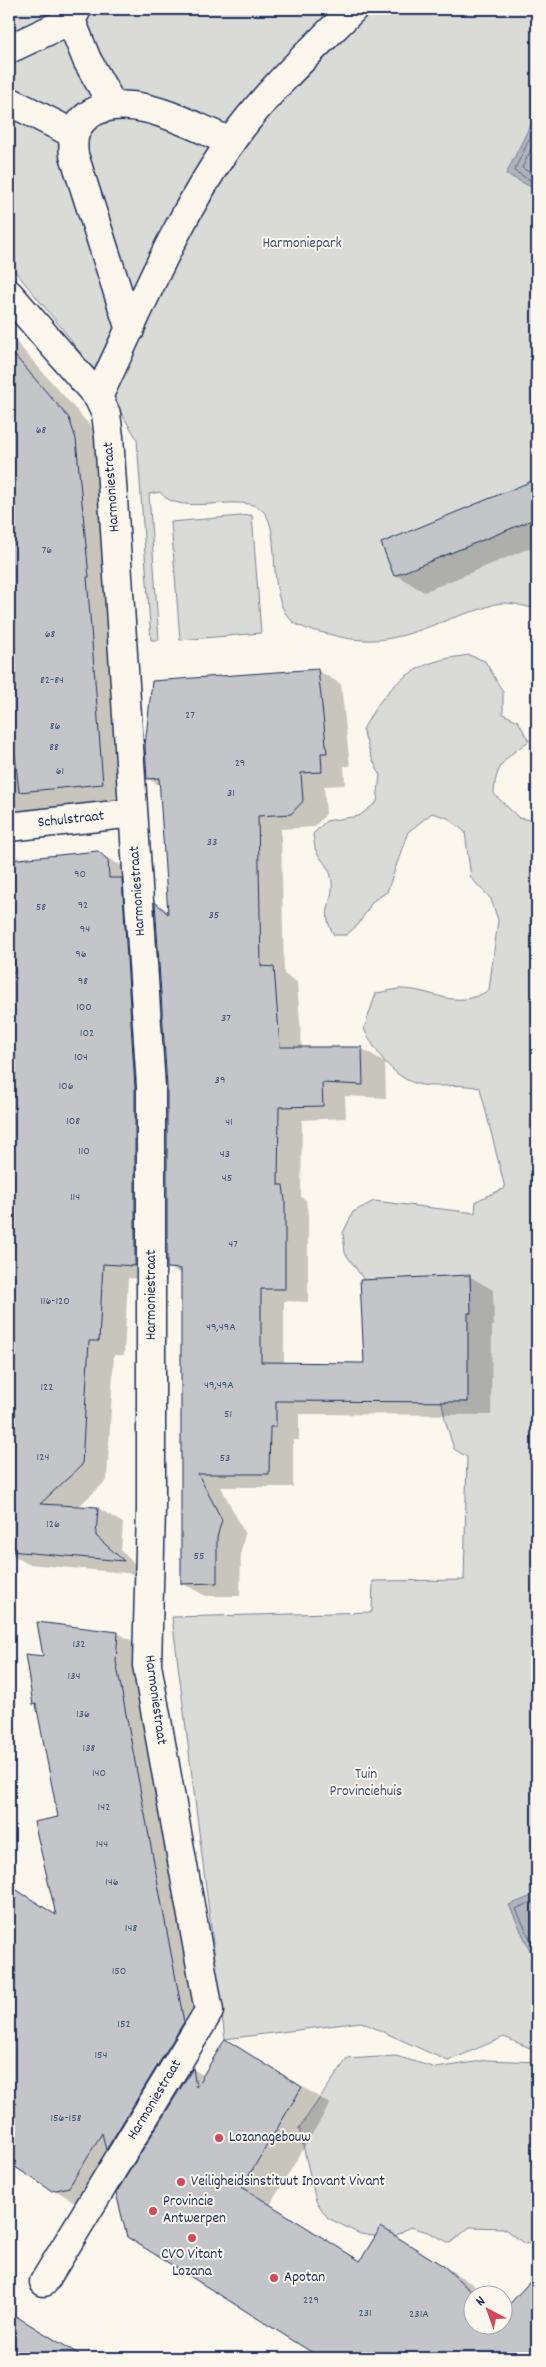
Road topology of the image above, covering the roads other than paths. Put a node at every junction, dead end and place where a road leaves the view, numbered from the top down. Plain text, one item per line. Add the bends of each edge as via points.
1 (353, 9) edge
2 (74, 14) edge
3 (9, 49) edge
4 (9, 101) edge
5 (113, 106) junction
6 (74, 134) junction
7 (231, 142) junction
8 (9, 294) edge
9 (130, 330) junction
10 (98, 397) junction
11 (133, 813) junction
12 (9, 826) edge
13 (44, 2282) dead end

1 - 7 street via 288,74
2 - 3 street
2 - 5 street via 87,60
4 - 6 street
5 - 6 street via 93,112 80,122
5 - 7 street via 152,109
6 - 9 street via 74,155
7 - 9 street via 188,208
8 - 10 street, Harmoniestraat
9 - 10 street
10 - 11 street, Harmoniestraat via 106,414 109,437
11 - 12 street, Schulstraat
11 - 13 street, Harmoniestraat via 152,1116 148,1665 209,2011

